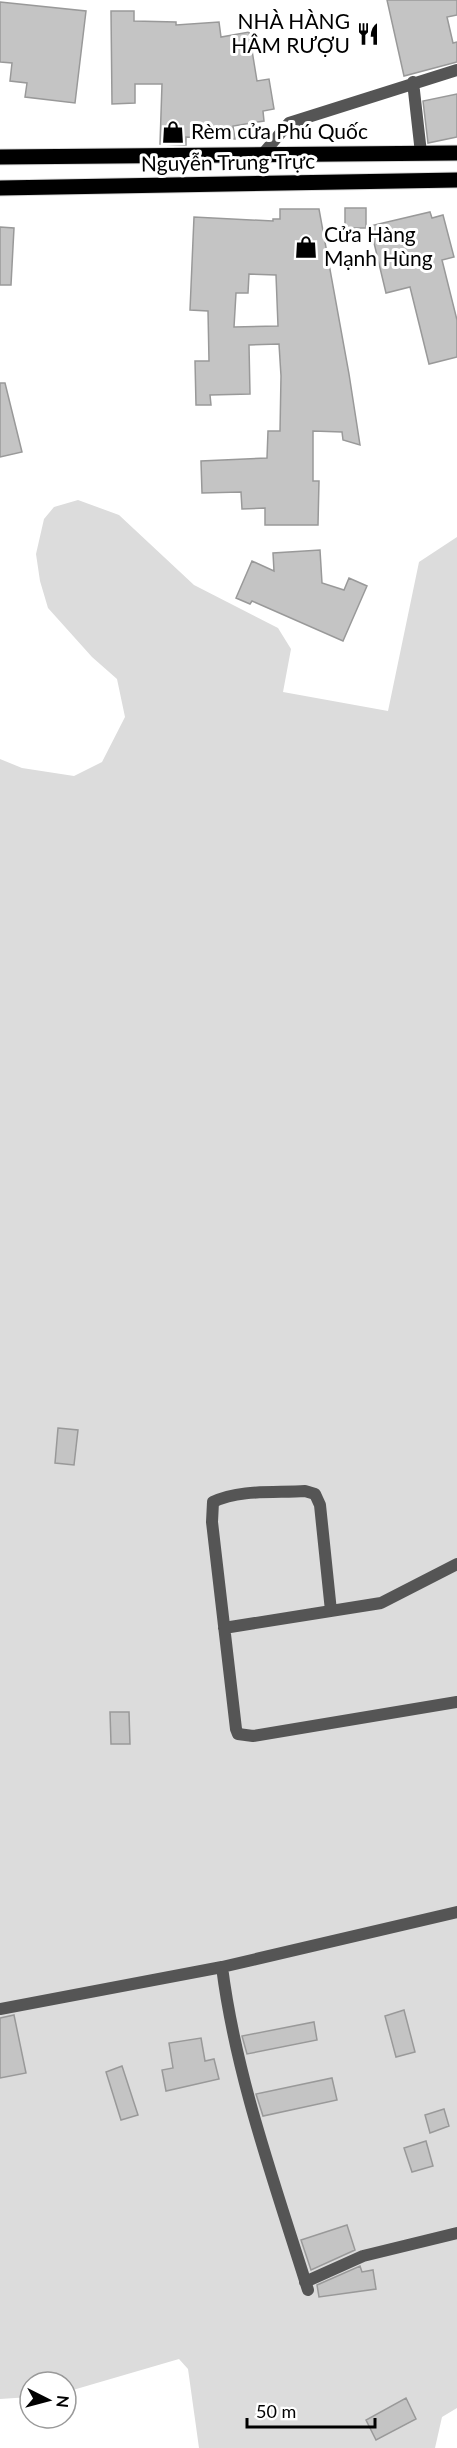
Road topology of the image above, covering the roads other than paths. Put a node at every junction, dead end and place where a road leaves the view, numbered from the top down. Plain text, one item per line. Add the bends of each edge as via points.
1 (457, 70) edge
2 (413, 82) junction
3 (421, 153) junction
4 (457, 153) edge
5 (262, 155) junction
6 (0, 158) edge
7 (427, 180) junction
8 (457, 180) edge
9 (0, 188) edge
10 (457, 1564) edge
11 (331, 1611) junction
12 (224, 1628) junction
13 (457, 1702) edge
14 (457, 1912) edge
15 (222, 1967) junction
16 (0, 2009) edge
17 (457, 2232) edge

1 - 2 street
2 - 3 street
2 - 5 street via 289,123
3 - 4 main road, Nguyễn Trung Trực
3 - 5 main road, Nguyễn Trung Trực
3 - 7 main road
5 - 6 main road, Nguyễn Trung Trực
7 - 8 main road, Nguyễn Trung Trực
7 - 9 main road, Nguyễn Trung Trực
10 - 11 street via 381,1603
11 - 12 street
11 - 12 street via 320,1505 315,1494 305,1491 223,1498 211,1507
12 - 13 street via 236,1729 243,1736
14 - 15 street
15 - 16 street
15 - 17 street via 228,2009 254,2109 307,2286 363,2256

